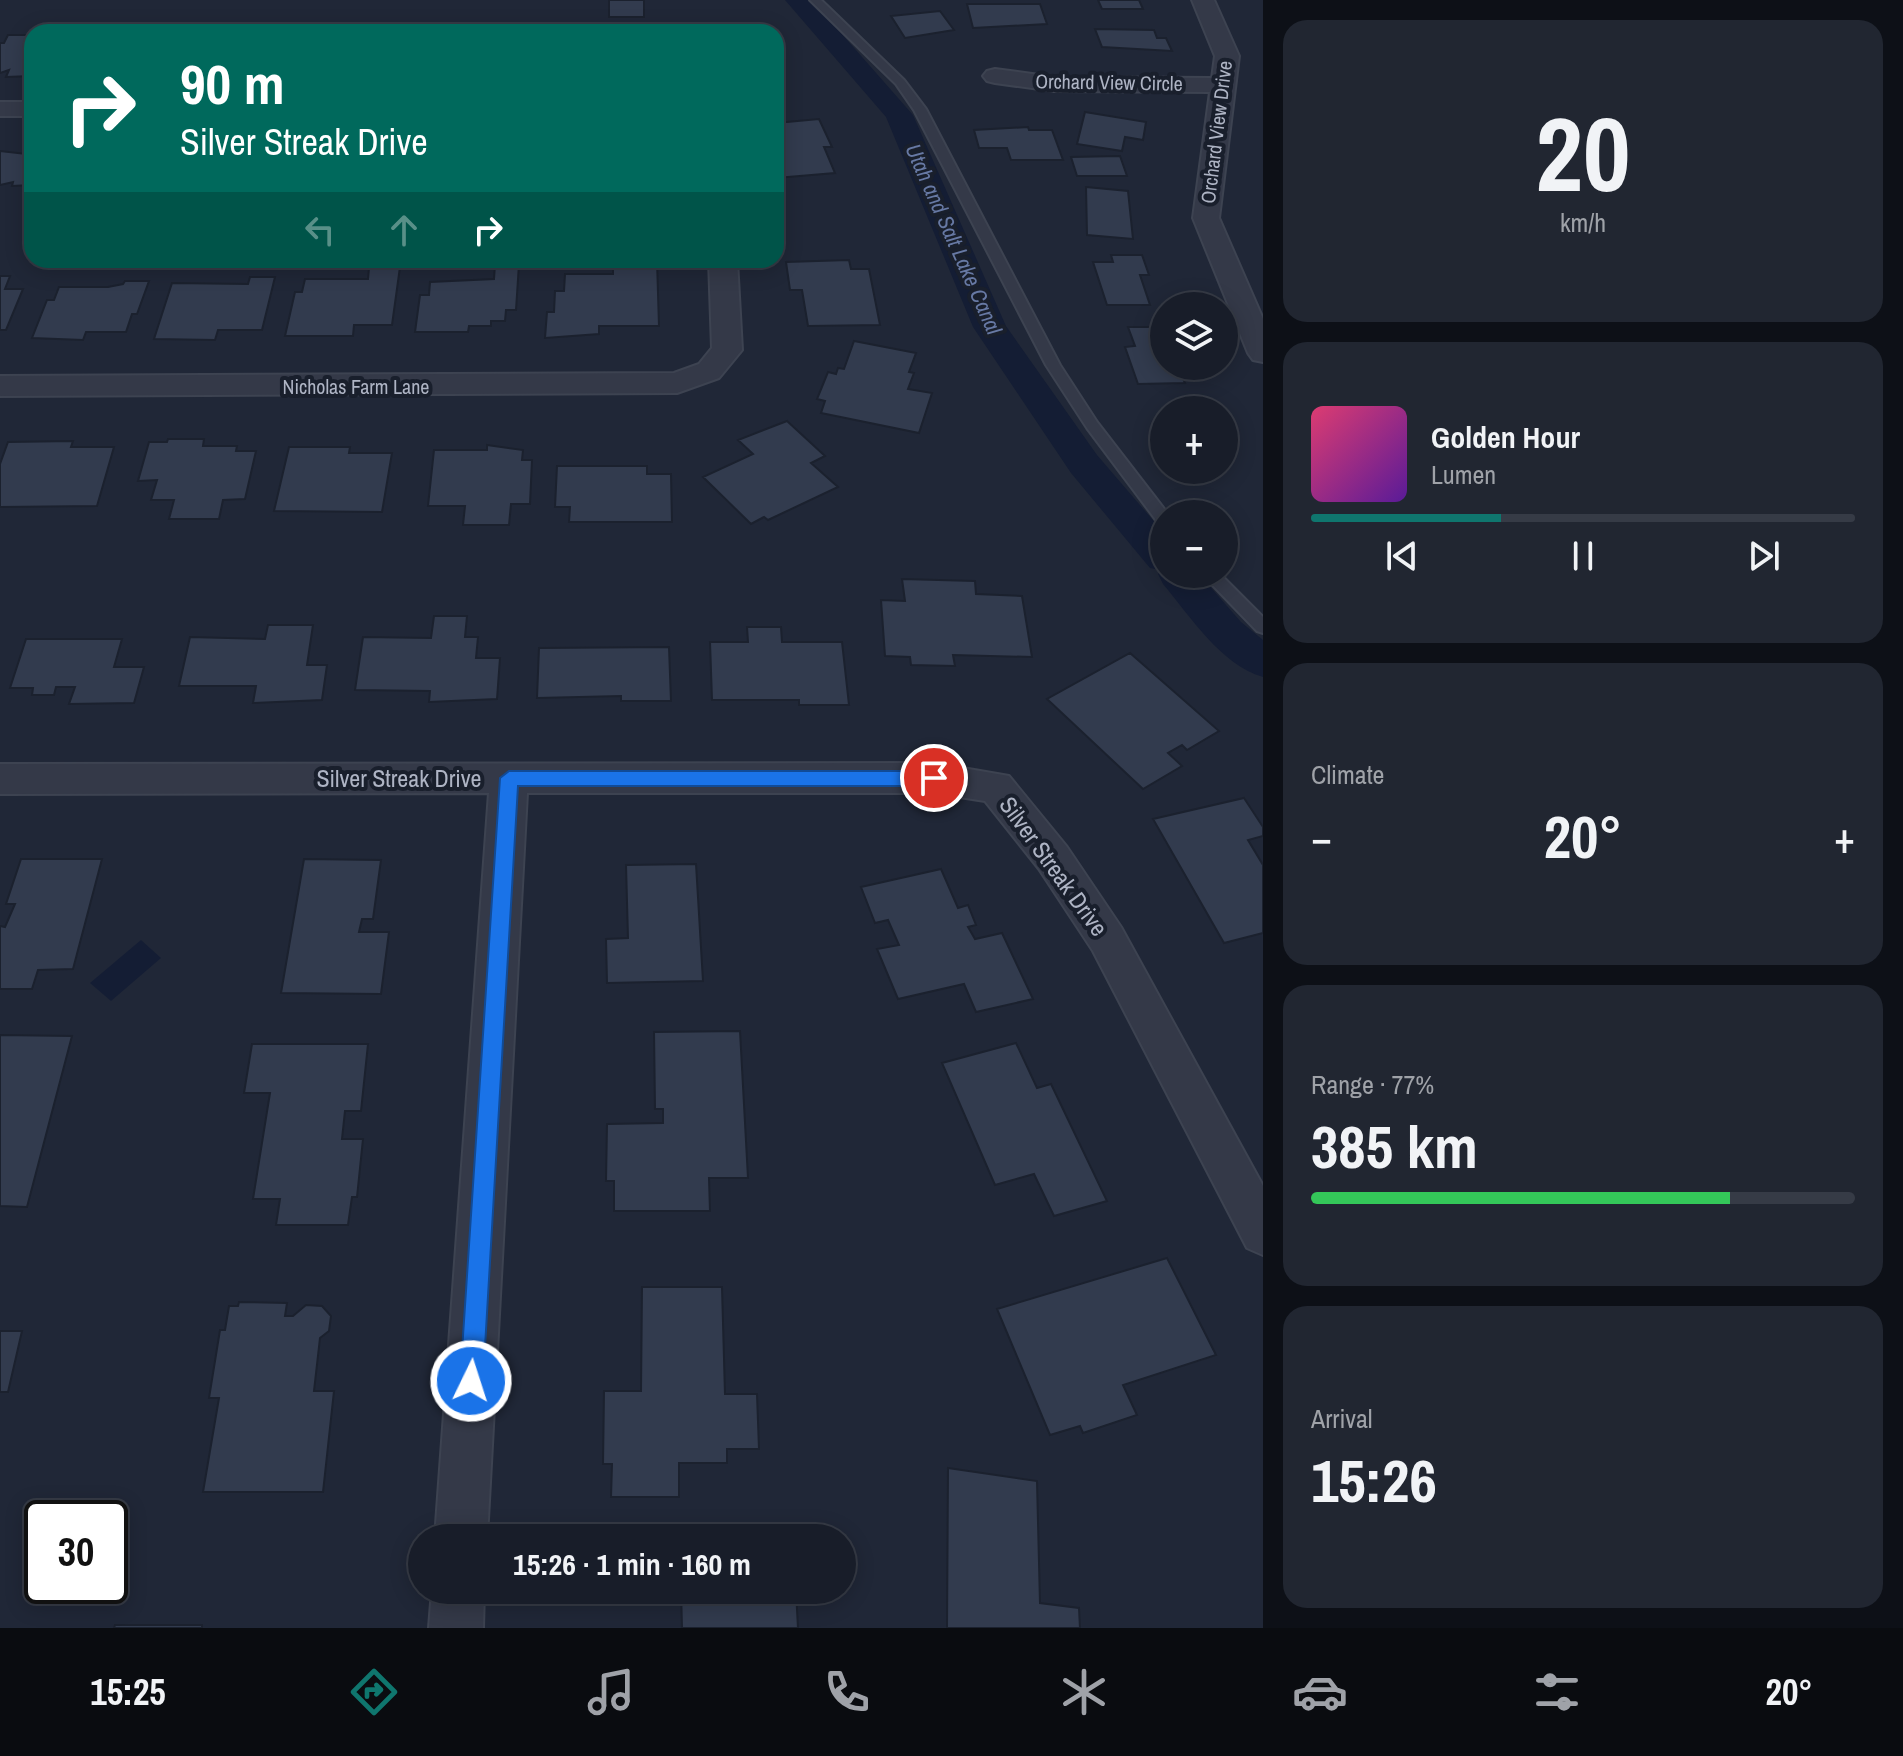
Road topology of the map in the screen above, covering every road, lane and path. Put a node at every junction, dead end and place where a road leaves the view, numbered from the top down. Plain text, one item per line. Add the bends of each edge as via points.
1 (815, 0) edge
2 (1203, 0) edge
3 (995, 76) dead end
4 (1223, 85) junction
5 (0, 109) edge
6 (24, 109) edge
7 (724, 268) edge
8 (1263, 353) edge
9 (0, 386) edge
10 (1150, 502) edge
11 (1224, 588) edge
12 (1263, 627) edge
13 (509, 778) junction
14 (0, 779) edge
15 (1263, 1232) edge
16 (462, 1524) edge
17 (457, 1604) edge
18 (456, 1628) edge

1 - 10 lane via 900,82 920,109 1026,318
2 - 4 street, Orchard View Drive via 1227,56
3 - 4 street, Orchard View Circle via 1054,84
4 - 8 street, Orchard View Drive via 1206,218
5 - 6 street
7 - 9 street, Nicholas Farm Lane via 727,350 709,371 677,383
11 - 12 lane
13 - 14 street, Silver Streak Drive
13 - 15 street, Silver Streak Drive via 934,778 996,787 1053,858 1107,939
13 - 16 street
17 - 18 street

